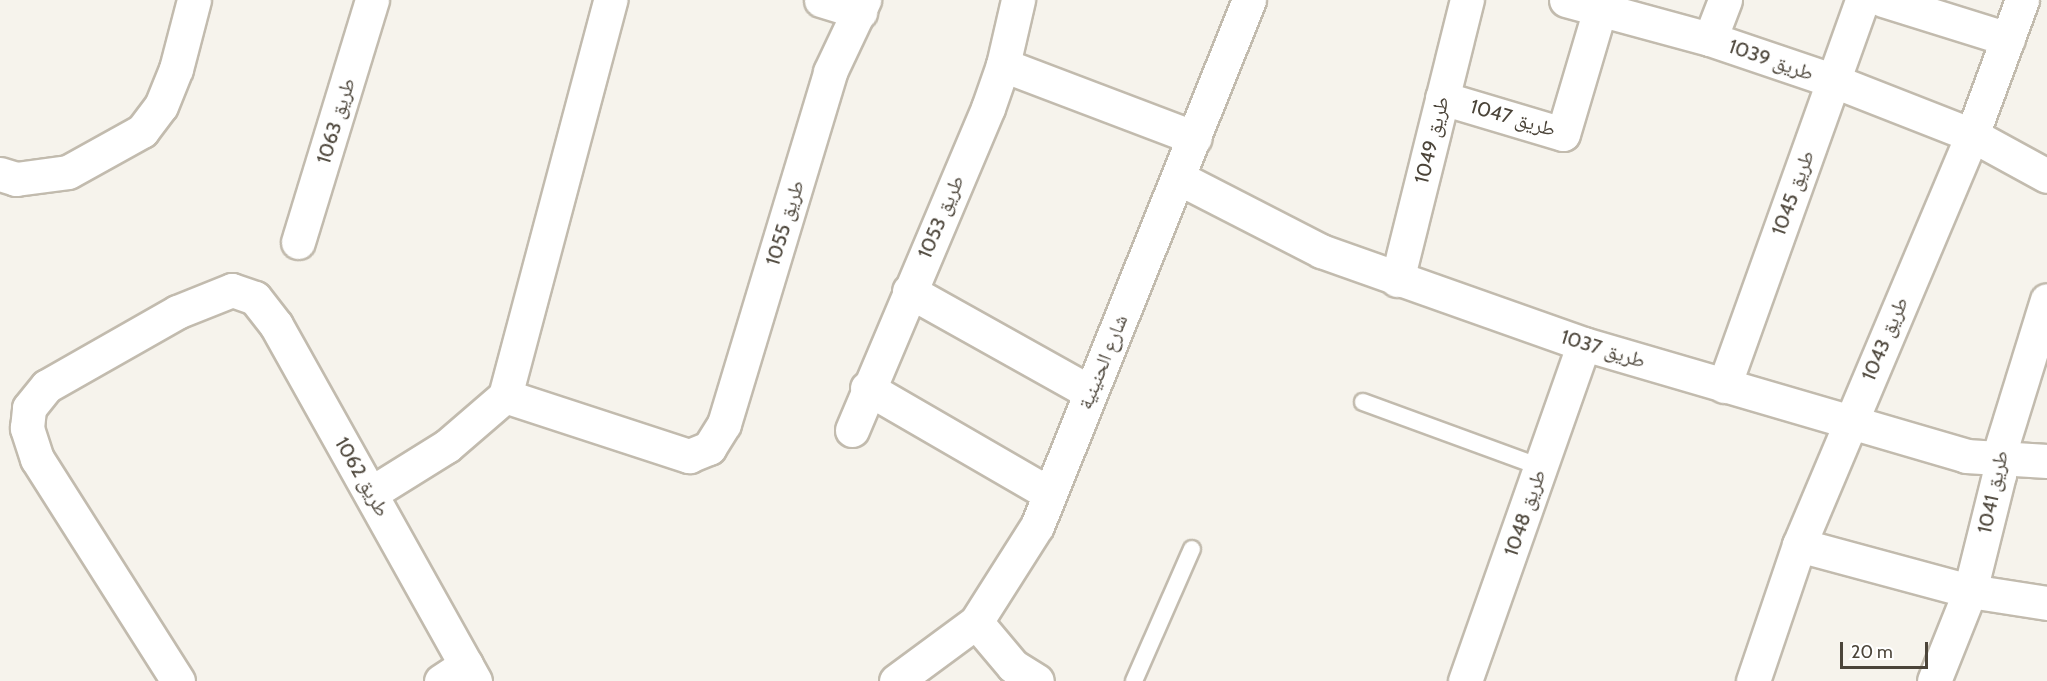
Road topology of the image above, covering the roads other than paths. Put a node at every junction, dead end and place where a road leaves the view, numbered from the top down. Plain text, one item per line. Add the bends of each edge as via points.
1 (194, 0) edge
2 (372, 0) edge
3 (610, 0) edge
4 (821, 0) edge
5 (1018, 0) edge
6 (1250, 0) edge
7 (1467, 0) edge
8 (1568, 0) edge
9 (1725, 0) edge
10 (1862, 0) edge
11 (1882, 0) edge
12 (2022, 0) edge
13 (862, 6) edge
14 (1600, 9) junction
15 (1710, 39) junction
16 (2008, 39) junction
17 (1003, 65) junction
18 (1834, 81) junction
19 (1442, 98) junction
20 (1972, 135) junction
21 (1195, 138) junction
22 (0, 174) edge
23 (2047, 176) edge
24 (1179, 178) junction
25 (298, 242) dead end
26 (1397, 280) junction
27 (909, 291) junction
28 (2047, 300) edge
29 (1584, 344) junction
30 (1724, 386) junction
31 (867, 388) junction
32 (1090, 392) junction
33 (505, 396) junction
34 (1362, 402) dead end
35 (1849, 424) junction
36 (852, 430) dead end
37 (1998, 458) junction
38 (2047, 461) edge
39 (1541, 467) junction
40 (372, 492) junction
41 (1050, 494) junction
42 (1799, 545) junction
43 (1192, 549) dead end
44 (1970, 591) junction
45 (2047, 603) edge
46 (976, 622) junction
47 (460, 676) edge
48 (1028, 679) edge
49 (178, 681) edge
50 (896, 681) edge
51 (1134, 681) edge
52 (1465, 681) edge
53 (1753, 681) edge
54 (1934, 681) edge

1 - 22 street via 177,69 161,106 142,131 68,172 16,178
2 - 25 street, طريق 1063
3 - 33 street
4 - 13 street
5 - 17 street, طريق 1053
6 - 21 street, شارع الحنينية
7 - 19 street, طريق 1049
8 - 14 street, طريق 1039
9 - 15 street
10 - 18 street, طريق 1045
11 - 16 street
12 - 16 street, طريق 1043
13 - 33 street, طريق 1055 via 830,72 724,424 709,448 689,456
14 - 15 street, طريق 1039
14 - 19 street, طريق 1047 via 1563,134
15 - 18 street, طريق 1039
16 - 20 street, طريق 1043
17 - 21 street
17 - 27 street, طريق 1053
18 - 20 street, طريق 1039
18 - 30 street, طريق 1045
19 - 26 street, طريق 1049
20 - 23 street
20 - 35 street, طريق 1043
21 - 24 street, شارع الحنينية
24 - 26 street, طريق 1037 via 1321,251
24 - 32 street, شارع الحنينية
26 - 29 street, طريق 1037
27 - 31 street, طريق 1053
27 - 32 street
28 - 37 street, طريق 1041
29 - 30 street, طريق 1037
29 - 39 street, طريق 1048
30 - 35 street, طريق 1037
31 - 36 street, طريق 1053
31 - 41 street
32 - 41 street, شارع الحنينية
33 - 40 street via 454,440
34 - 39 lane
35 - 37 street, طريق 1037 via 1966,456
35 - 42 street, طريق 1043
37 - 38 street, طريق 1037
37 - 44 street, طريق 1041 via 1999,475
39 - 52 street, طريق 1048
40 - 47 street, طريق 1062
40 - 49 street, طريق 1062 via 276,325 255,298 232,290 177,312 47,386 28,408 27,428 37,459
41 - 46 street, شارع الحنينية via 1037,526
42 - 44 street
42 - 53 street, طريق 1043
43 - 51 lane
44 - 45 street
44 - 54 street, طريق 1041
46 - 48 street
46 - 50 street, شارع الحنينية

